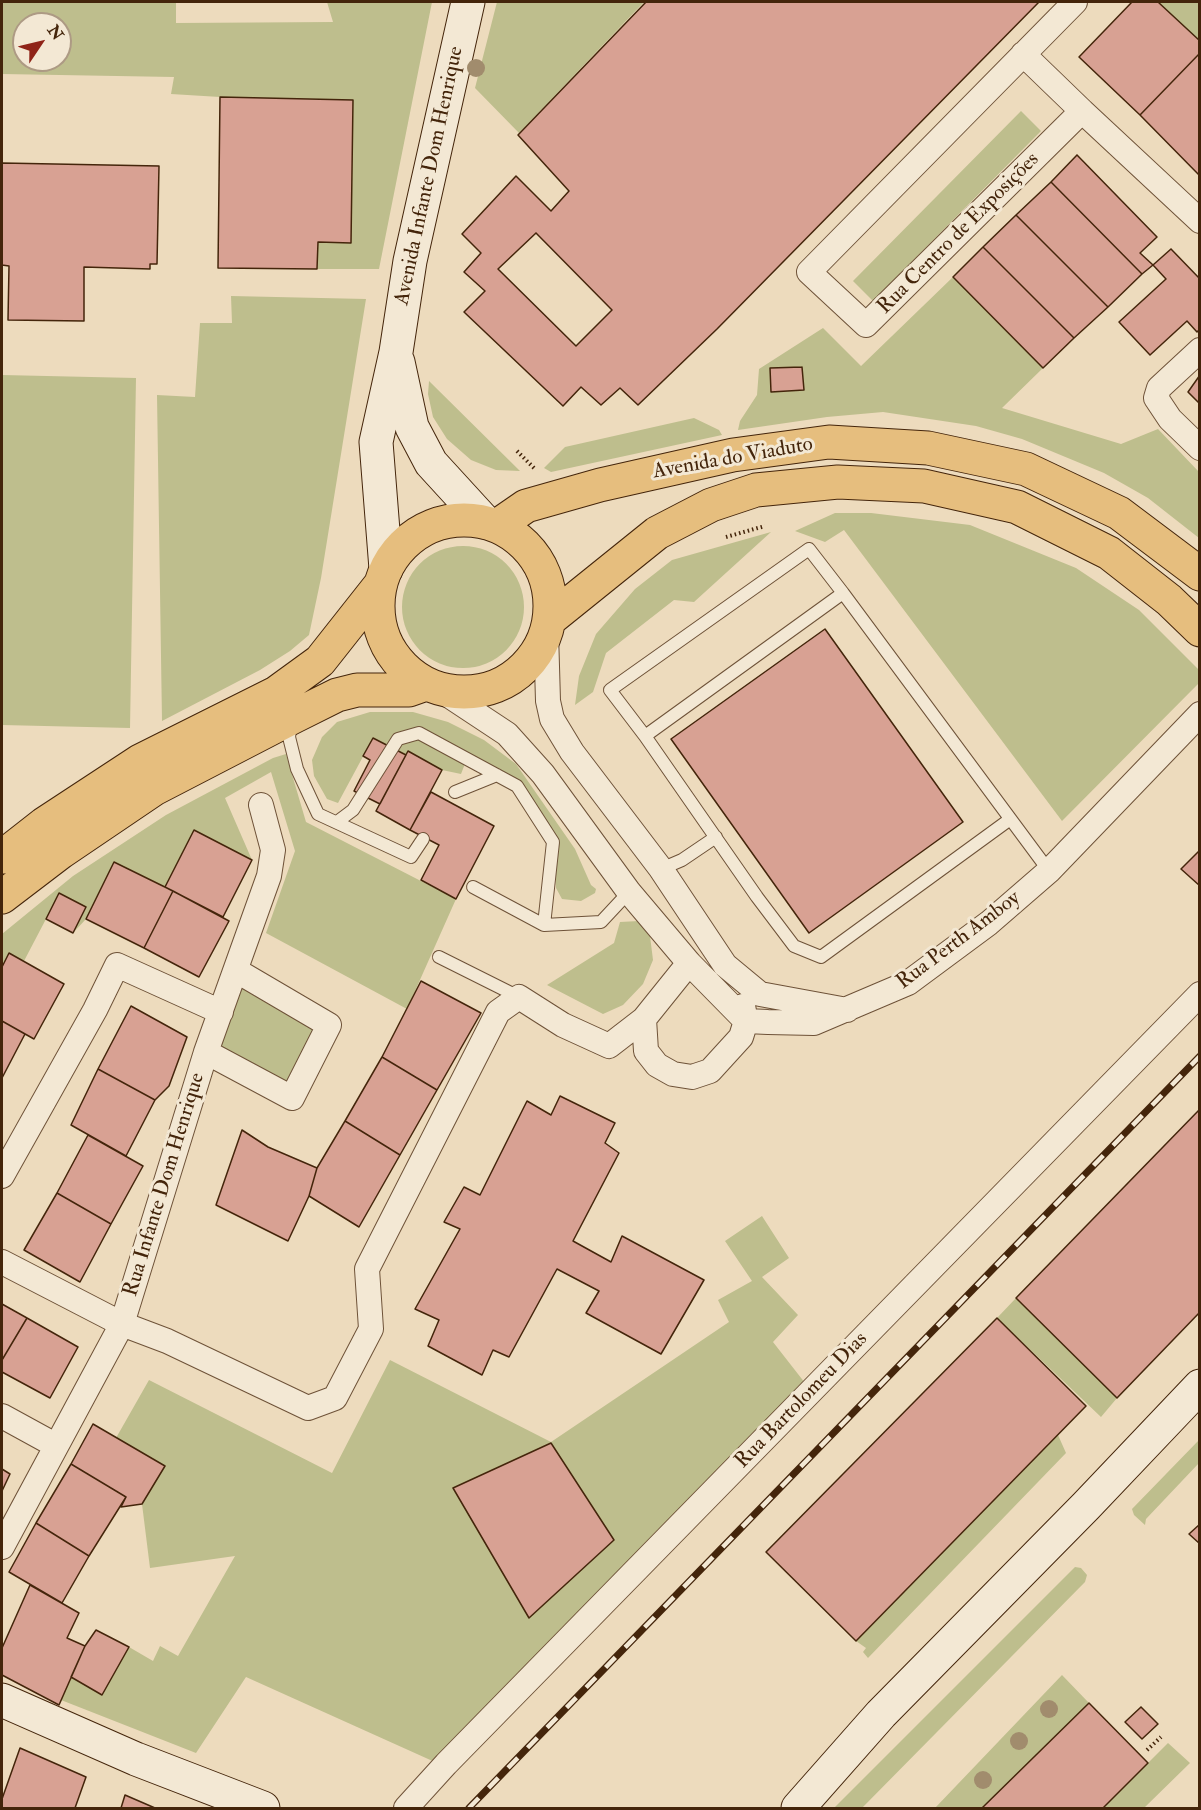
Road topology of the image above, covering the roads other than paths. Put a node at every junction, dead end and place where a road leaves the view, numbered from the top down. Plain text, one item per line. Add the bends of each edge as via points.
1 (468, 2) edge
2 (1075, 2) edge
3 (1023, 54) junction
4 (1082, 111) junction
5 (1200, 221) edge
6 (1200, 350) edge
7 (396, 352) junction
8 (1200, 448) edge
9 (491, 524) junction
10 (1198, 572) edge
11 (383, 577) junction
12 (843, 593) junction
13 (548, 626) junction
14 (1200, 630) edge
15 (432, 686) junction
16 (1200, 714) edge
17 (293, 717) junction
18 (645, 736) junction
19 (497, 775) junction
20 (455, 792) dead end
21 (261, 805) dead end
22 (1009, 820) junction
23 (337, 822) junction
24 (716, 837) junction
25 (423, 839) dead end
26 (2, 856) edge
27 (610, 867) junction
28 (661, 869) junction
29 (1048, 871) junction
30 (473, 887) dead end
31 (629, 892) junction
32 (2, 897) edge
33 (544, 925) junction
34 (439, 957) dead end
35 (688, 963) junction
36 (237, 971) junction
37 (737, 975) junction
38 (1200, 994) edge
39 (519, 997) junction
40 (849, 1010) junction
41 (221, 1012) junction
42 (644, 1019) junction
43 (746, 1021) junction
44 (206, 1052) junction
45 (2, 1176) edge
46 (2, 1262) edge
47 (122, 1324) junction
48 (1200, 1386) edge
49 (2, 1416) edge
50 (55, 1444) junction
51 (2, 1547) edge
52 (2, 1700) edge
53 (263, 1809) edge
54 (406, 1809) edge
55 (798, 1809) edge

1 - 7 main road, Avenida Infante Dom Henrique via 410,261
2 - 3 street, Rua Centro de Exposições
3 - 4 street
3 - 4 street, Rua Centro de Exposições via 809,272 866,325
4 - 5 street
6 - 8 street via 1159,388 1156,398 1170,419
7 - 9 main road, Avenida Infante Dom Henrique via 412,427 431,464
7 - 11 main road, Avenida Infante Dom Henrique via 376,442
9 - 10 main road, Avenida do Viaduto via 526,506 600,485 733,455 840,442 928,448 1026,469 1119,513
9 - 11 main road via 460,520 435,524 406,541
9 - 13 main road via 522,542 540,564 549,592
11 - 15 main road via 378,618 389,650 411,675
11 - 26 main road via 320,661 276,693 140,761
12 - 18 lane
12 - 18 lane via 809,549 610,690
12 - 22 lane
13 - 14 main road, Avenida do Viaduto via 657,533 711,505 756,490 838,482 924,486 1017,507 1108,553 1170,600
13 - 15 main road via 530,662 505,682 472,693
13 - 28 street via 548,701 552,719 572,752
15 - 17 main road via 357,690 337,695
15 - 27 street via 507,734 543,774
16 - 29 street, Rua Perth Amboy
17 - 23 lane via 289,737 306,793 318,814
17 - 32 main road via 154,789
18 - 24 lane
19 - 20 lane
19 - 23 lane via 419,733 398,739 353,810
19 - 33 lane via 517,786 553,842
21 - 36 street, Rua Infante Dom Henrique via 273,850 269,876
22 - 24 lane via 821,957 794,946
22 - 29 lane
23 - 25 lane via 411,857
24 - 28 lane
27 - 28 street via 624,871
27 - 31 street
28 - 37 street via 725,965
29 - 40 street, Rua Perth Amboy via 989,923 908,982
30 - 33 lane
31 - 33 lane via 601,922
31 - 35 street
34 - 39 lane
35 - 42 street
35 - 43 street
36 - 41 street, Rua Infante Dom Henrique
36 - 44 street via 329,1025 292,1098
37 - 40 street via 760,994
37 - 43 street
38 - 54 street, Rua Bartolomeu Dias via 454,1755
39 - 42 street via 563,1025 609,1046
39 - 47 street via 498,1012 367,1269 371,1329 335,1398 308,1408 167,1341
40 - 43 street, Rua Perth Amboy via 814,1023
41 - 44 street, Rua Infante Dom Henrique
41 - 45 street via 117,965
42 - 43 street via 646,1051 657,1065 673,1074 692,1077 710,1071 741,1038
44 - 47 street, Rua Infante Dom Henrique
46 - 47 street
47 - 50 street, Rua Infante Dom Henrique
48 - 55 main road via 881,1714
49 - 50 street
50 - 51 street, Rua Infante Dom Henrique
52 - 53 main road

